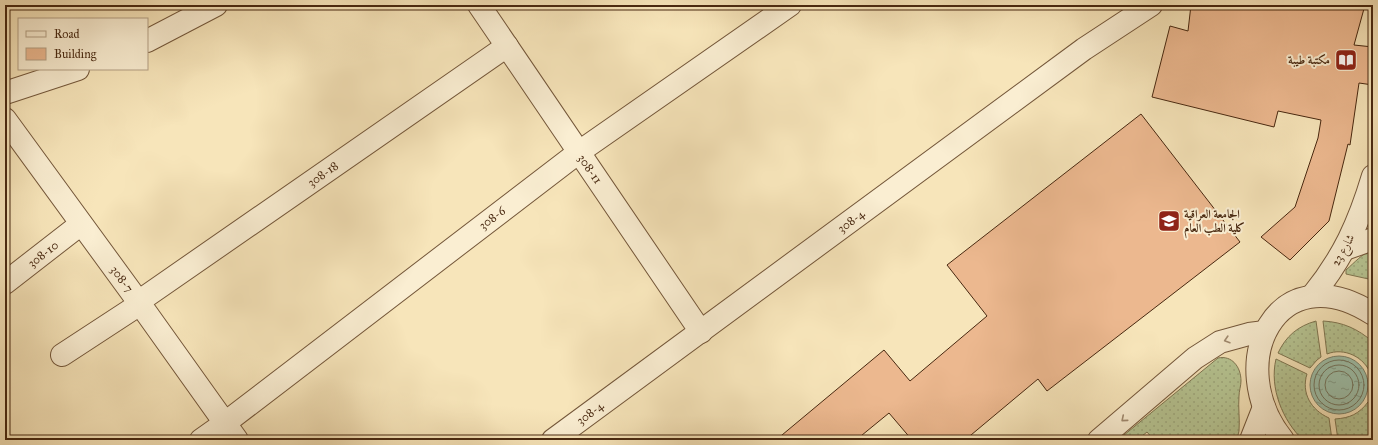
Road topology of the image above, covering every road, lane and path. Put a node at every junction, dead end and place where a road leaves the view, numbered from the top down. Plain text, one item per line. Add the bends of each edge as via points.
1 (215, 5) edge
2 (479, 5) edge
3 (790, 5) edge
4 (1151, 5) edge
5 (148, 39) edge
6 (507, 46) junction
7 (75, 70) edge
8 (5, 93) edge
9 (5, 119) edge
10 (579, 152) junction
11 (1373, 176) edge
12 (82, 224) junction
13 (1373, 239) edge
14 (1345, 249) junction
15 (5, 284) edge
16 (1312, 296) junction
17 (139, 303) junction
18 (1373, 314) edge
19 (700, 332) junction
20 (1265, 332) junction
21 (62, 354) dead end
22 (1264, 407) junction
23 (231, 432) edge
24 (201, 440) edge
25 (553, 440) edge
26 (1099, 440) edge
27 (1251, 440) edge
28 (1283, 440) edge

1 - 5 street
2 - 6 street, 308-11
3 - 10 street, 308-6
4 - 19 street, 308-4 via 1084,49
6 - 10 street, 308-11
6 - 17 street, 308-18
7 - 8 street
9 - 12 street, 308-7
10 - 19 street, 308-11
10 - 23 street, 308-6
11 - 14 street, شارع 23 via 1361,213
12 - 15 street, 308-10
12 - 17 street, 308-7
13 - 14 street
14 - 16 street, شارع 23
16 - 18 street via 1344,299
16 - 20 street via 1289,305 1272,320
17 - 21 street, 308-18
17 - 23 street, 308-7
19 - 25 street, 308-4
20 - 22 street via 1257,361 1258,384
20 -> 26 street via 1220,342 1195,358
22 - 27 street
22 - 28 street
23 - 24 street, 308-6

